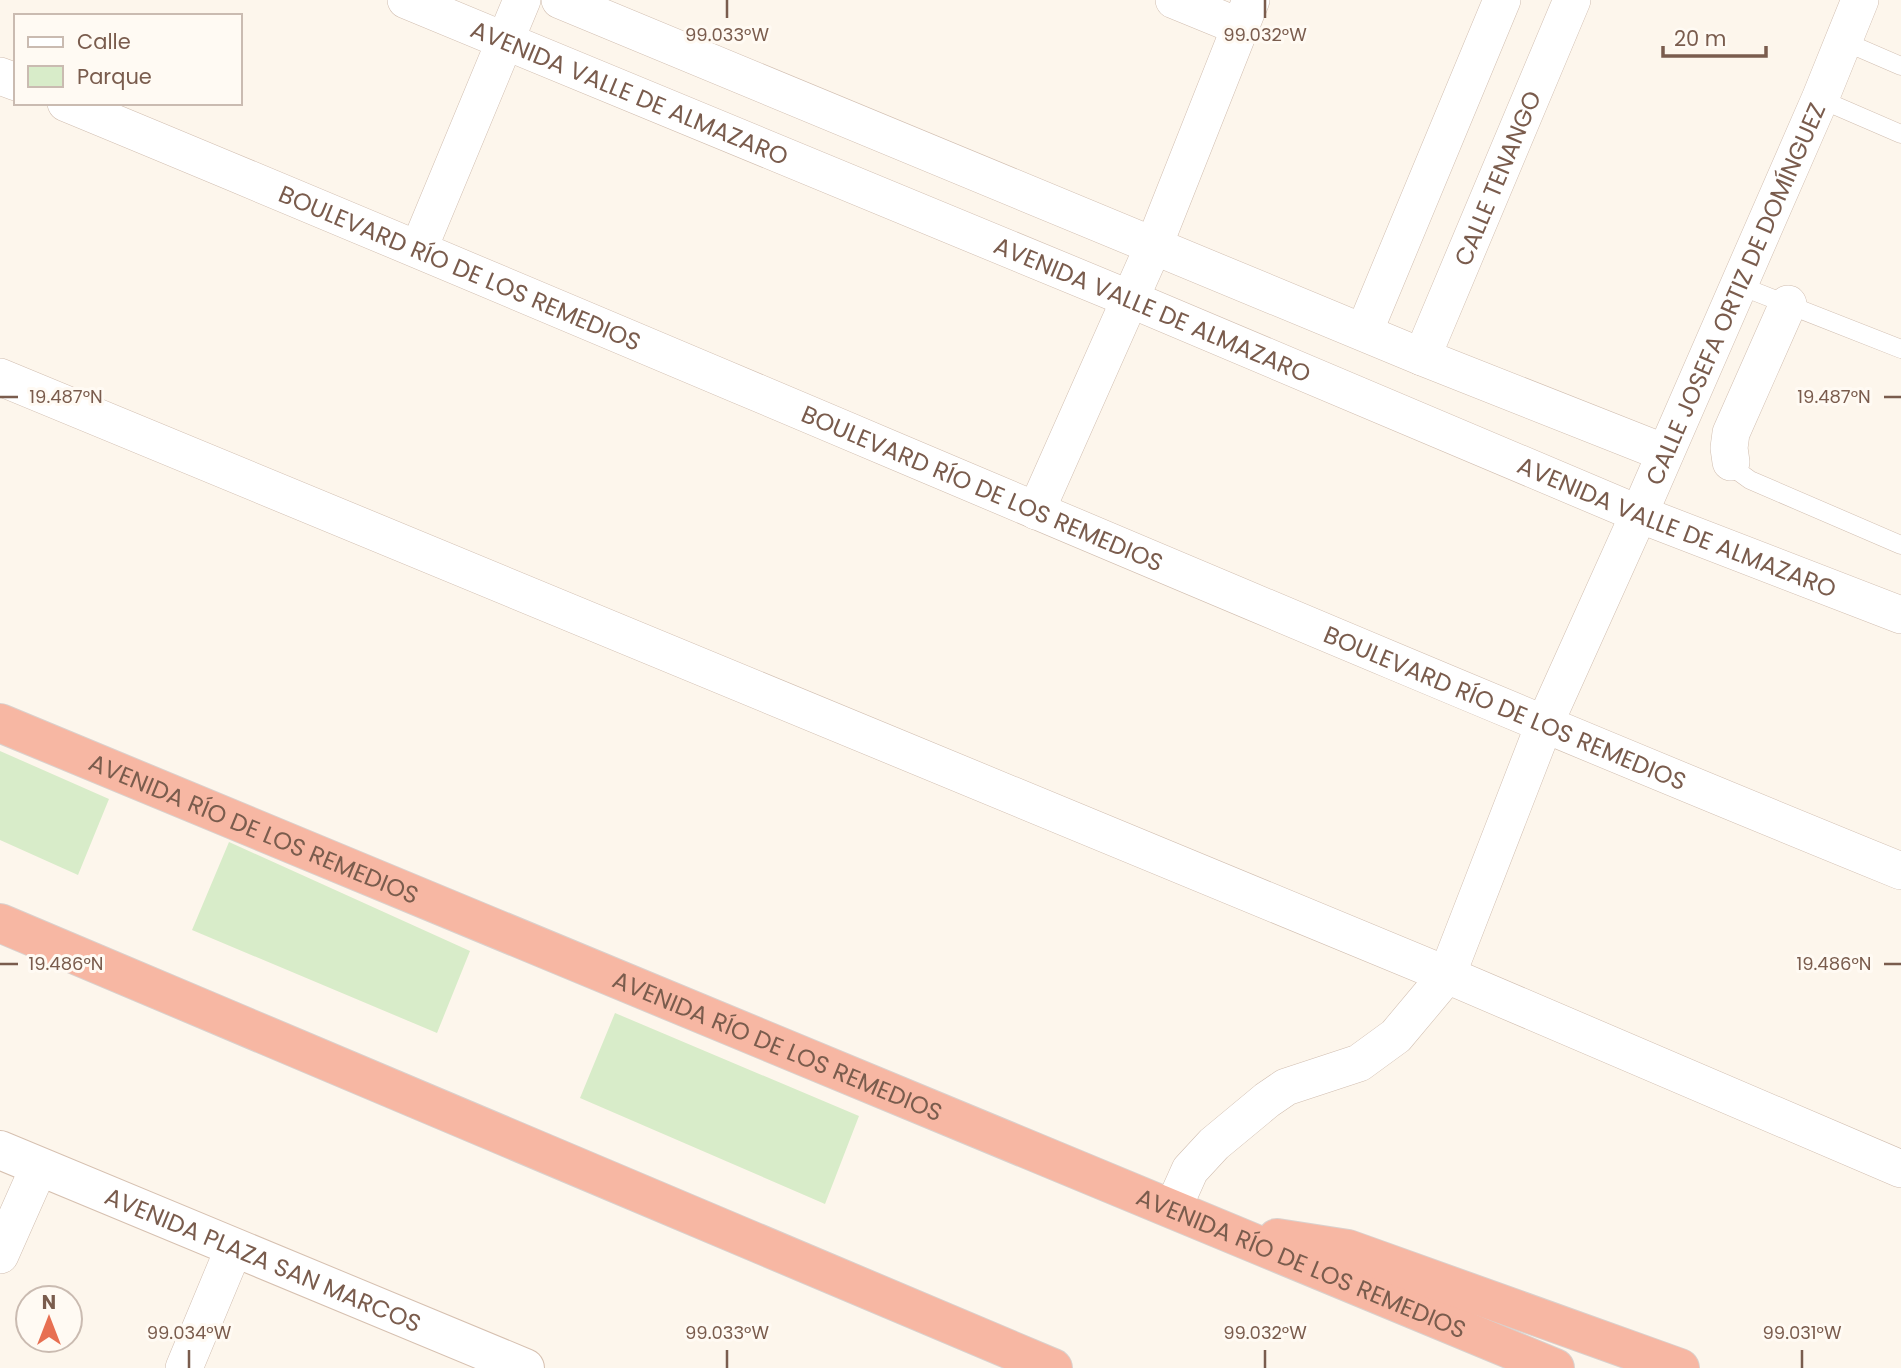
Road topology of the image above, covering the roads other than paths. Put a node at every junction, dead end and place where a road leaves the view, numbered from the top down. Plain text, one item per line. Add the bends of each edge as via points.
1 (406, 0) edge
2 (522, 0) edge
3 (560, 0) edge
4 (1174, 0) edge
5 (1502, 0) edge
6 (1572, 0) edge
7 (1860, 0) edge
8 (1245, 13) edge
9 (1843, 41) junction
10 (505, 43) junction
11 (1901, 66) edge
12 (1820, 99) junction
13 (71, 105) edge
14 (1901, 134) edge
15 (1154, 245) junction
16 (419, 248) junction
17 (1738, 285) junction
18 (1130, 299) junction
19 (1788, 304) junction
20 (1364, 332) junction
21 (1901, 349) edge
22 (1422, 357) junction
23 (0, 377) edge
24 (1665, 453) junction
25 (1731, 462) joint
26 (1035, 511) junction
27 (1639, 514) junction
28 (1901, 545) edge
29 (1901, 615) edge
30 (0, 723) edge
31 (1544, 725) junction
32 (1901, 871) edge
33 (0, 923) edge
34 (1447, 975) junction
35 (0, 1150) edge
36 (39, 1167) junction
37 (1901, 1169) edge
38 (1173, 1208) junction
39 (1215, 1228) junction
40 (234, 1248) junction
41 (0, 1255) edge
42 (184, 1368) edge
43 (525, 1368) edge
44 (1053, 1368) edge
45 (1555, 1368) edge
46 (1680, 1368) edge

1 - 10 street, AVENIDA VALLE DE ALMAZARO
2 - 10 street
3 - 15 street
4 - 8 street
5 - 20 street
6 - 22 street, CALLE TENANGO
7 - 9 street, CALLE JOSEFA ORTIZ DE DOMÍNGUEZ
8 - 15 street
9 - 11 lane
9 - 12 street, CALLE JOSEFA ORTIZ DE DOMÍNGUEZ
10 - 16 street
10 - 18 street, AVENIDA VALLE DE ALMAZARO
12 - 14 lane
12 - 17 street, CALLE JOSEFA ORTIZ DE DOMÍNGUEZ
13 - 16 street, BOULEVARD RÍO DE LOS REMEDIOS
15 - 18 street
15 - 20 street
16 - 26 street, BOULEVARD RÍO DE LOS REMEDIOS
17 - 19 lane
17 - 24 street, CALLE JOSEFA ORTIZ DE DOMÍNGUEZ
18 - 26 street
18 - 27 street, AVENIDA VALLE DE ALMAZARO
19 - 21 lane
19 - 25 street via 1731,433
20 - 22 street
22 - 24 street
23 - 34 street
24 - 27 street, CALLE JOSEFA ORTIZ DE DOMÍNGUEZ
25 - 28 lane via 1750,480
26 - 31 street, BOULEVARD RÍO DE LOS REMEDIOS
27 - 29 street, AVENIDA VALLE DE ALMAZARO
27 - 31 street, CALLE JOSEFA ORTIZ DE DOMÍNGUEZ
30 - 38 highway, AVENIDA RÍO DE LOS REMEDIOS
31 - 32 street, BOULEVARD RÍO DE LOS REMEDIOS
31 - 34 street, CALLE JOSEFA ORTIZ DE DOMÍNGUEZ
33 - 44 highway
34 - 37 street
34 - 38 street, CALLE JOSEFA ORTIZ DE DOMÍNGUEZ via 1396,1036 1359,1063 1286,1087 1224,1135 1190,1170
35 - 36 street, AVENIDA PLAZA SAN MARCOS
36 - 40 street, AVENIDA PLAZA SAN MARCOS
36 - 41 street
38 - 39 highway, AVENIDA RÍO DE LOS REMEDIOS
39 - 45 highway, AVENIDA RÍO DE LOS REMEDIOS
39 - 46 highway via 1348,1249
40 - 42 street
40 - 43 street, AVENIDA PLAZA SAN MARCOS

